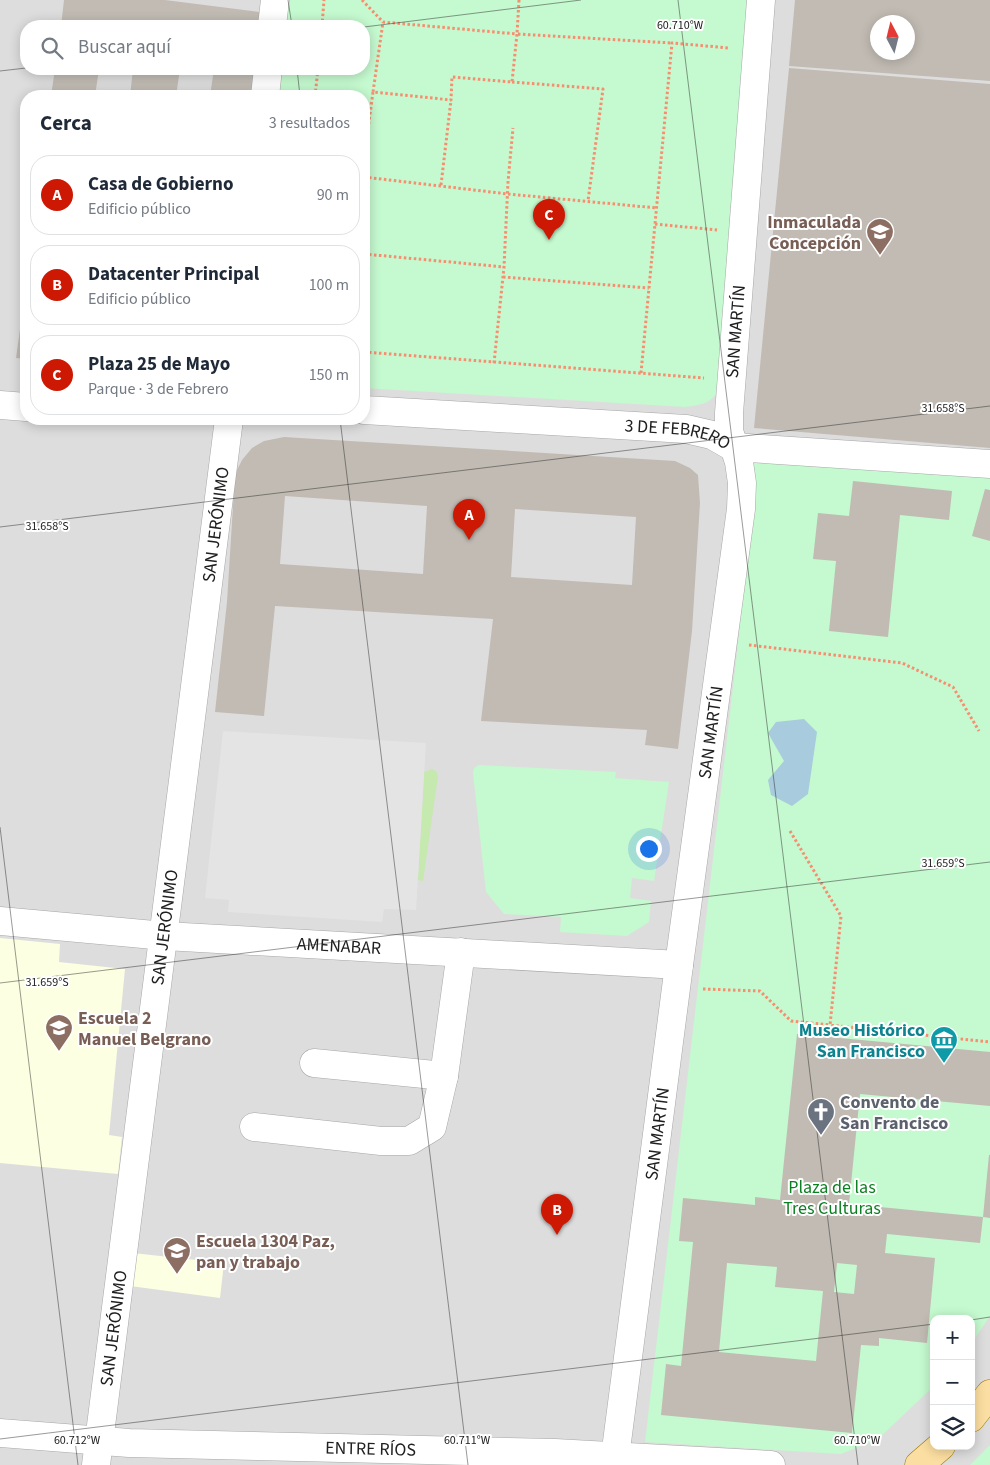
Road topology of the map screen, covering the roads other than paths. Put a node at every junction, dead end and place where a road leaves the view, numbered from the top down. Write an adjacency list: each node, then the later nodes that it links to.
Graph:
1 (275, 0): 3 (street)
2 (762, 0): 10 (street, SAN MARTÍN)
3 (273, 20)
4 (267, 75): 5 (street)
5 (266, 90)
6 (0, 406): 7 (street)
7 (20, 407)
8 (370, 410): 10 (street, 3 DE FEBRERO)
9 (228, 425): 13 (street, SAN JERÓNIMO)
10 (733, 447): 11 (street, 3 DE FEBRERO); 15 (street, SAN MARTÍN)
11 (990, 464)
12 (0, 921): 13 (street, AMENABAR)
13 (165, 936): 14 (street, AMENABAR); 23 (street, SAN JERÓNIMO)
14 (461, 952): 15 (street, AMENABAR); 17 (street)
15 (679, 965): 24 (street, SAN MARTÍN)
16 (314, 1063): 17 (street)
17 (444, 1076): 18 (street)
18 (254, 1127)
19 (990, 1394): 20 (main road)
20 (975, 1413)
21 (0, 1433): 23 (street, ENTRE RÍOS)
22 (937, 1450): 26 (main road)
23 (98, 1453): 24 (street, ENTRE RÍOS)
24 (614, 1460): 25 (street, ENTRE RÍOS)
25 (772, 1465)
26 (920, 1465)

